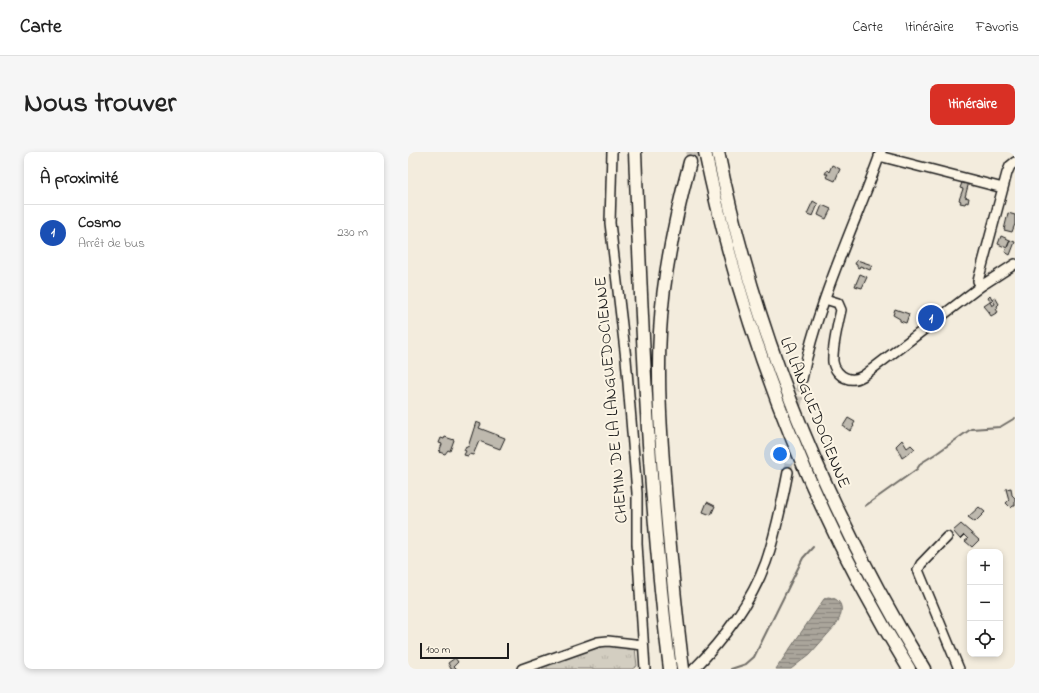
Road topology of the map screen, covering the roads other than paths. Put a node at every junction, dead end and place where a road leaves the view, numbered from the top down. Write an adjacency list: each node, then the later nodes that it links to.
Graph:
1 (612, 152): 15 (street, CHEMIN DE LA LANGUEDOCIENNE)
2 (635, 152): 18 (highway)
3 (704, 152): 21 (highway, LA LANGUEDOCIENNE)
4 (718, 152): 22 (highway, LA LANGUEDOCIENNE)
5 (880, 153): 8 (street); 11 (street)
6 (690, 162): 16 (highway)
7 (1015, 162): 8 (street)
8 (1003, 188): 10 (street)
9 (1015, 264): 10 (street)
10 (981, 286): 11 (street)
11 (825, 299): 12 (street)
12 (802, 378)
13 (788, 472): 17 (street)
14 (947, 537): 23 (street)
15 (643, 645): 19 (street); 20 (street, CHEMIN DE LA LANGUEDOCIENNE)
16 (682, 663)
17 (700, 667)
18 (670, 668)
19 (522, 669)
20 (645, 669)
21 (909, 669)
22 (924, 669)
23 (959, 669)

